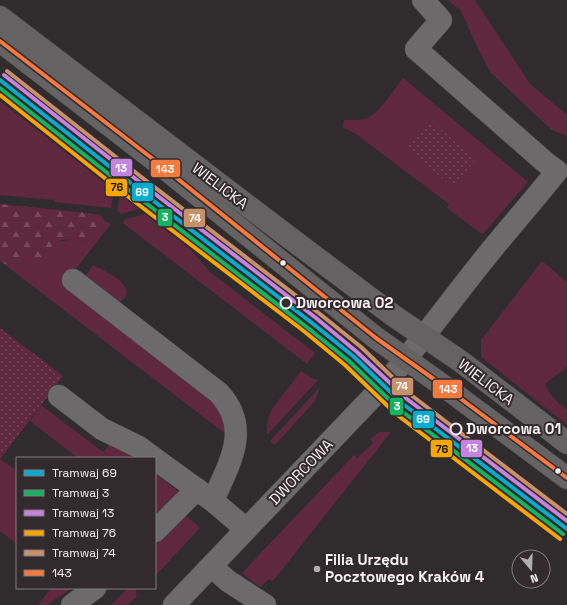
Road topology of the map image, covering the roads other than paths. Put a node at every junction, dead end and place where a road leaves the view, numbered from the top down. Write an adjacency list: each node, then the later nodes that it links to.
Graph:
1 (423, 0): 5 (street)
2 (0, 17): 5 (main road, WIELICKA)
3 (0, 41): 6 (main road, WIELICKA)
4 (73, 280): 12 (street)
5 (424, 336): 6 (street, DWORCOWA); 8 (main road, WIELICKA)
6 (406, 360): 11 (main road, WIELICKA); 13 (street, DWORCOWA)
7 (59, 396): 9 (street)
8 (567, 443)
9 (154, 457)
10 (156, 459): 12 (street)
11 (567, 478)
12 (205, 495): 13 (street); 14 (street)
13 (246, 529): 15 (street, DWORCOWA)
14 (156, 531)
15 (211, 566): 18 (street, DWORCOWA); 19 (street)
16 (94, 589): 17 (street)
17 (72, 605)
18 (174, 605)
19 (265, 605)

